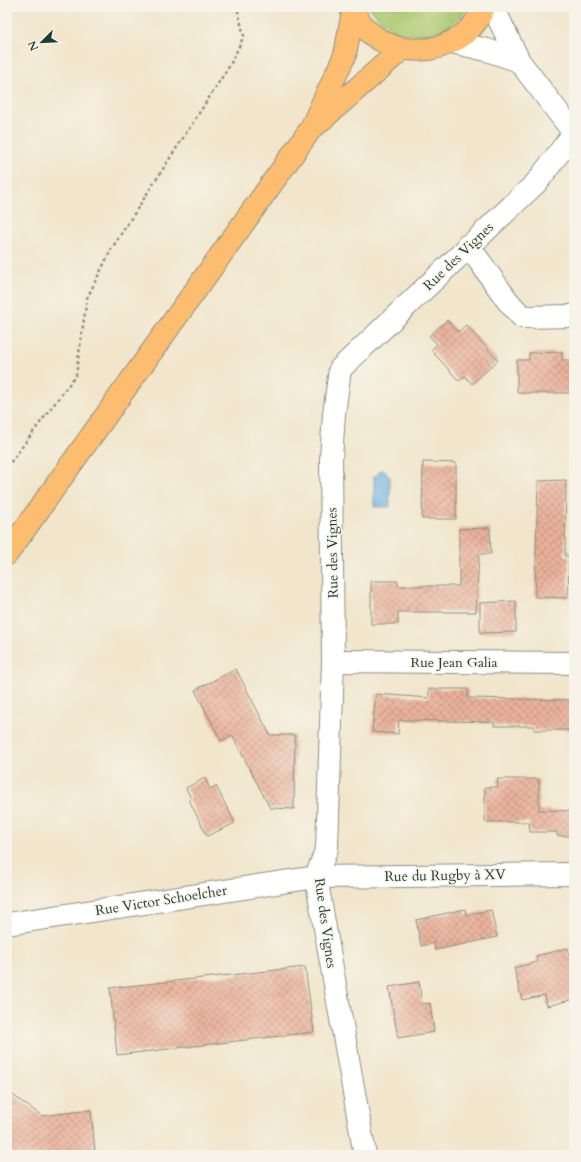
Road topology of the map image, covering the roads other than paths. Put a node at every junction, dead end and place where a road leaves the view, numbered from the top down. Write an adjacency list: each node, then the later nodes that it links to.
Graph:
1 (484, 7): 4 (main road)
2 (493, 7): 6 (street, Rue des Vignes)
3 (353, 9): 5 (main road); 7 (main road)
4 (452, 42): 5 (main road); 6 (street)
5 (402, 49): 7 (main road)
6 (519, 61): 8 (street, Rue des Vignes)
7 (310, 130): 11 (main road)
8 (574, 133): 9 (street, Rue des Vignes)
9 (468, 245): 10 (street); 12 (street, Rue des Vignes)
10 (574, 316)
11 (7, 554)
12 (333, 662): 13 (street, Rue Jean Galia); 15 (street, Rue des Vignes)
13 (574, 663)
14 (574, 874): 15 (street, Rue du Rugby à XV)
15 (316, 876): 16 (street, Rue Victor Schoelcher); 17 (street, Rue des Vignes)
16 (7, 924)
17 (365, 1155)

